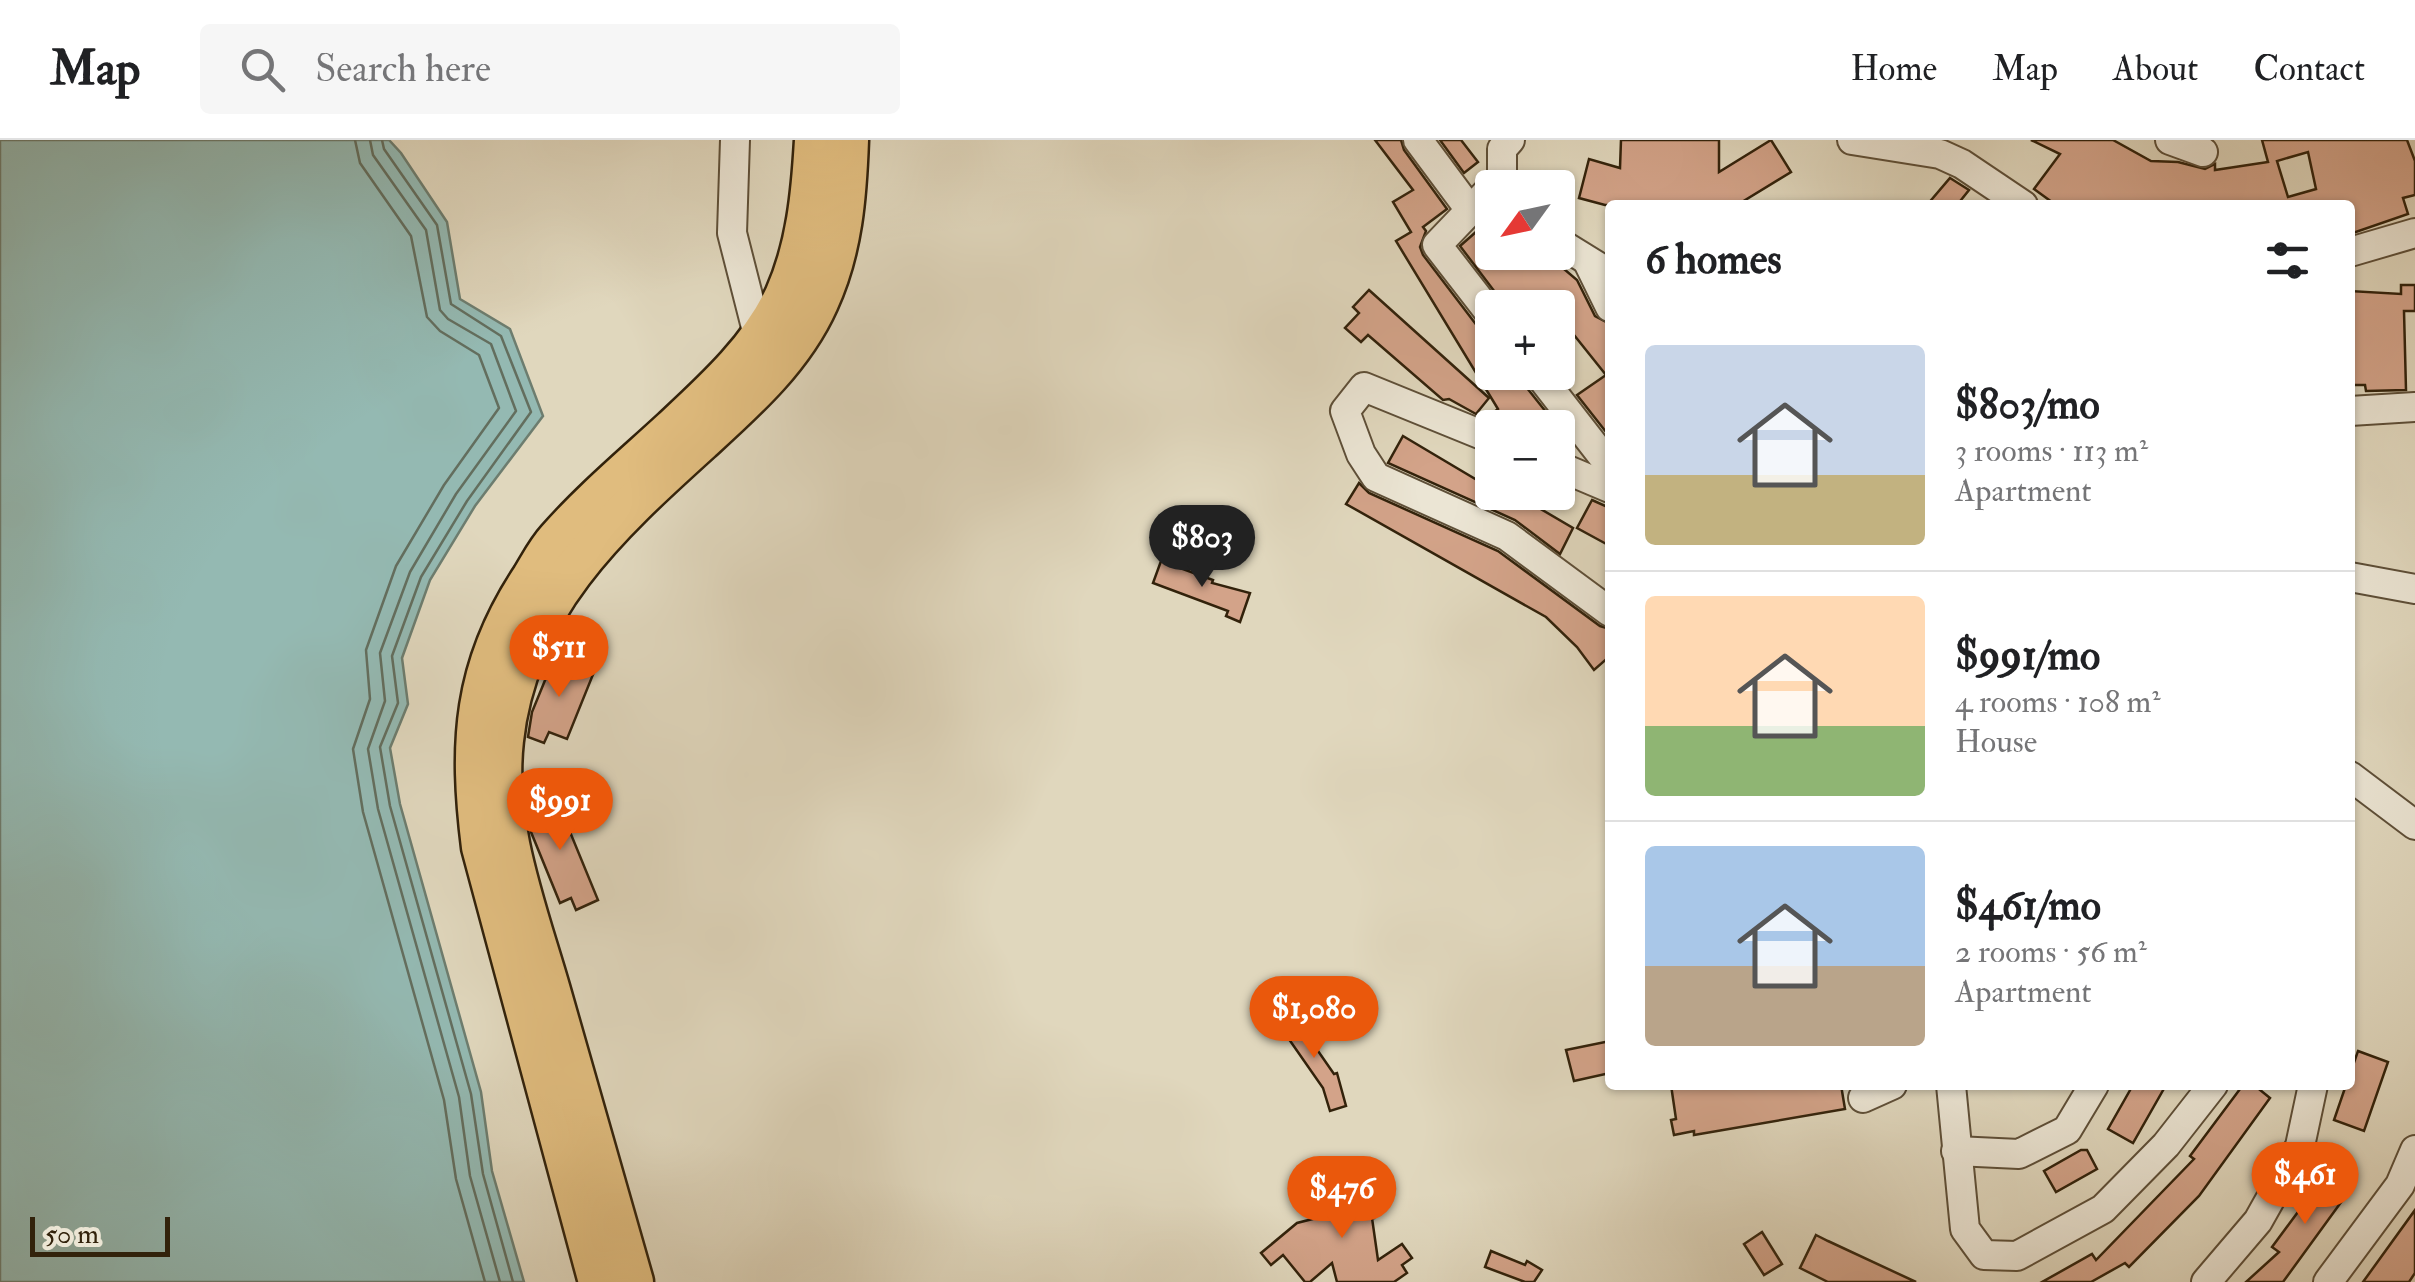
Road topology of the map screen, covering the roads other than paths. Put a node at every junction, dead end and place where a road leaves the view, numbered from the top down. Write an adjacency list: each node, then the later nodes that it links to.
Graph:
1 (735, 140): 18 (street)
2 (815, 140): 18 (highway)
3 (848, 140): 38 (highway)
4 (1418, 140): 12 (street)
5 (1510, 140): 9 (street)
6 (1852, 140): 10 (street)
7 (2170, 140): 8 (street)
8 (2203, 152)
9 (1504, 170)
10 (2016, 200)
11 (1475, 206): 12 (street)
12 (1470, 210): 17 (street)
13 (2415, 233): 14 (street)
14 (2355, 251)
15 (1575, 253): 16 (street)
16 (1598, 267)
17 (1475, 294)
18 (759, 340): 37 (highway)
19 (1551, 390): 23 (street)
20 (2415, 407): 21 (street)
21 (2355, 411)
22 (1475, 432): 28 (street)
23 (1605, 460)
24 (1575, 473): 25 (street)
25 (1605, 486)
26 (2355, 578): 27 (street)
27 (2415, 590)
28 (1605, 608)
29 (2355, 780): 30 (street)
30 (2415, 825)
31 (1951, 1090): 36 (street)
32 (2091, 1090): 36 (street)
33 (2209, 1090): 36 (street)
34 (2312, 1090): 39 (street)
35 (2415, 1150): 40 (street)
36 (1956, 1151)
37 (599, 1282)
38 (632, 1282)
39 (2206, 1282)
40 (2328, 1282)

